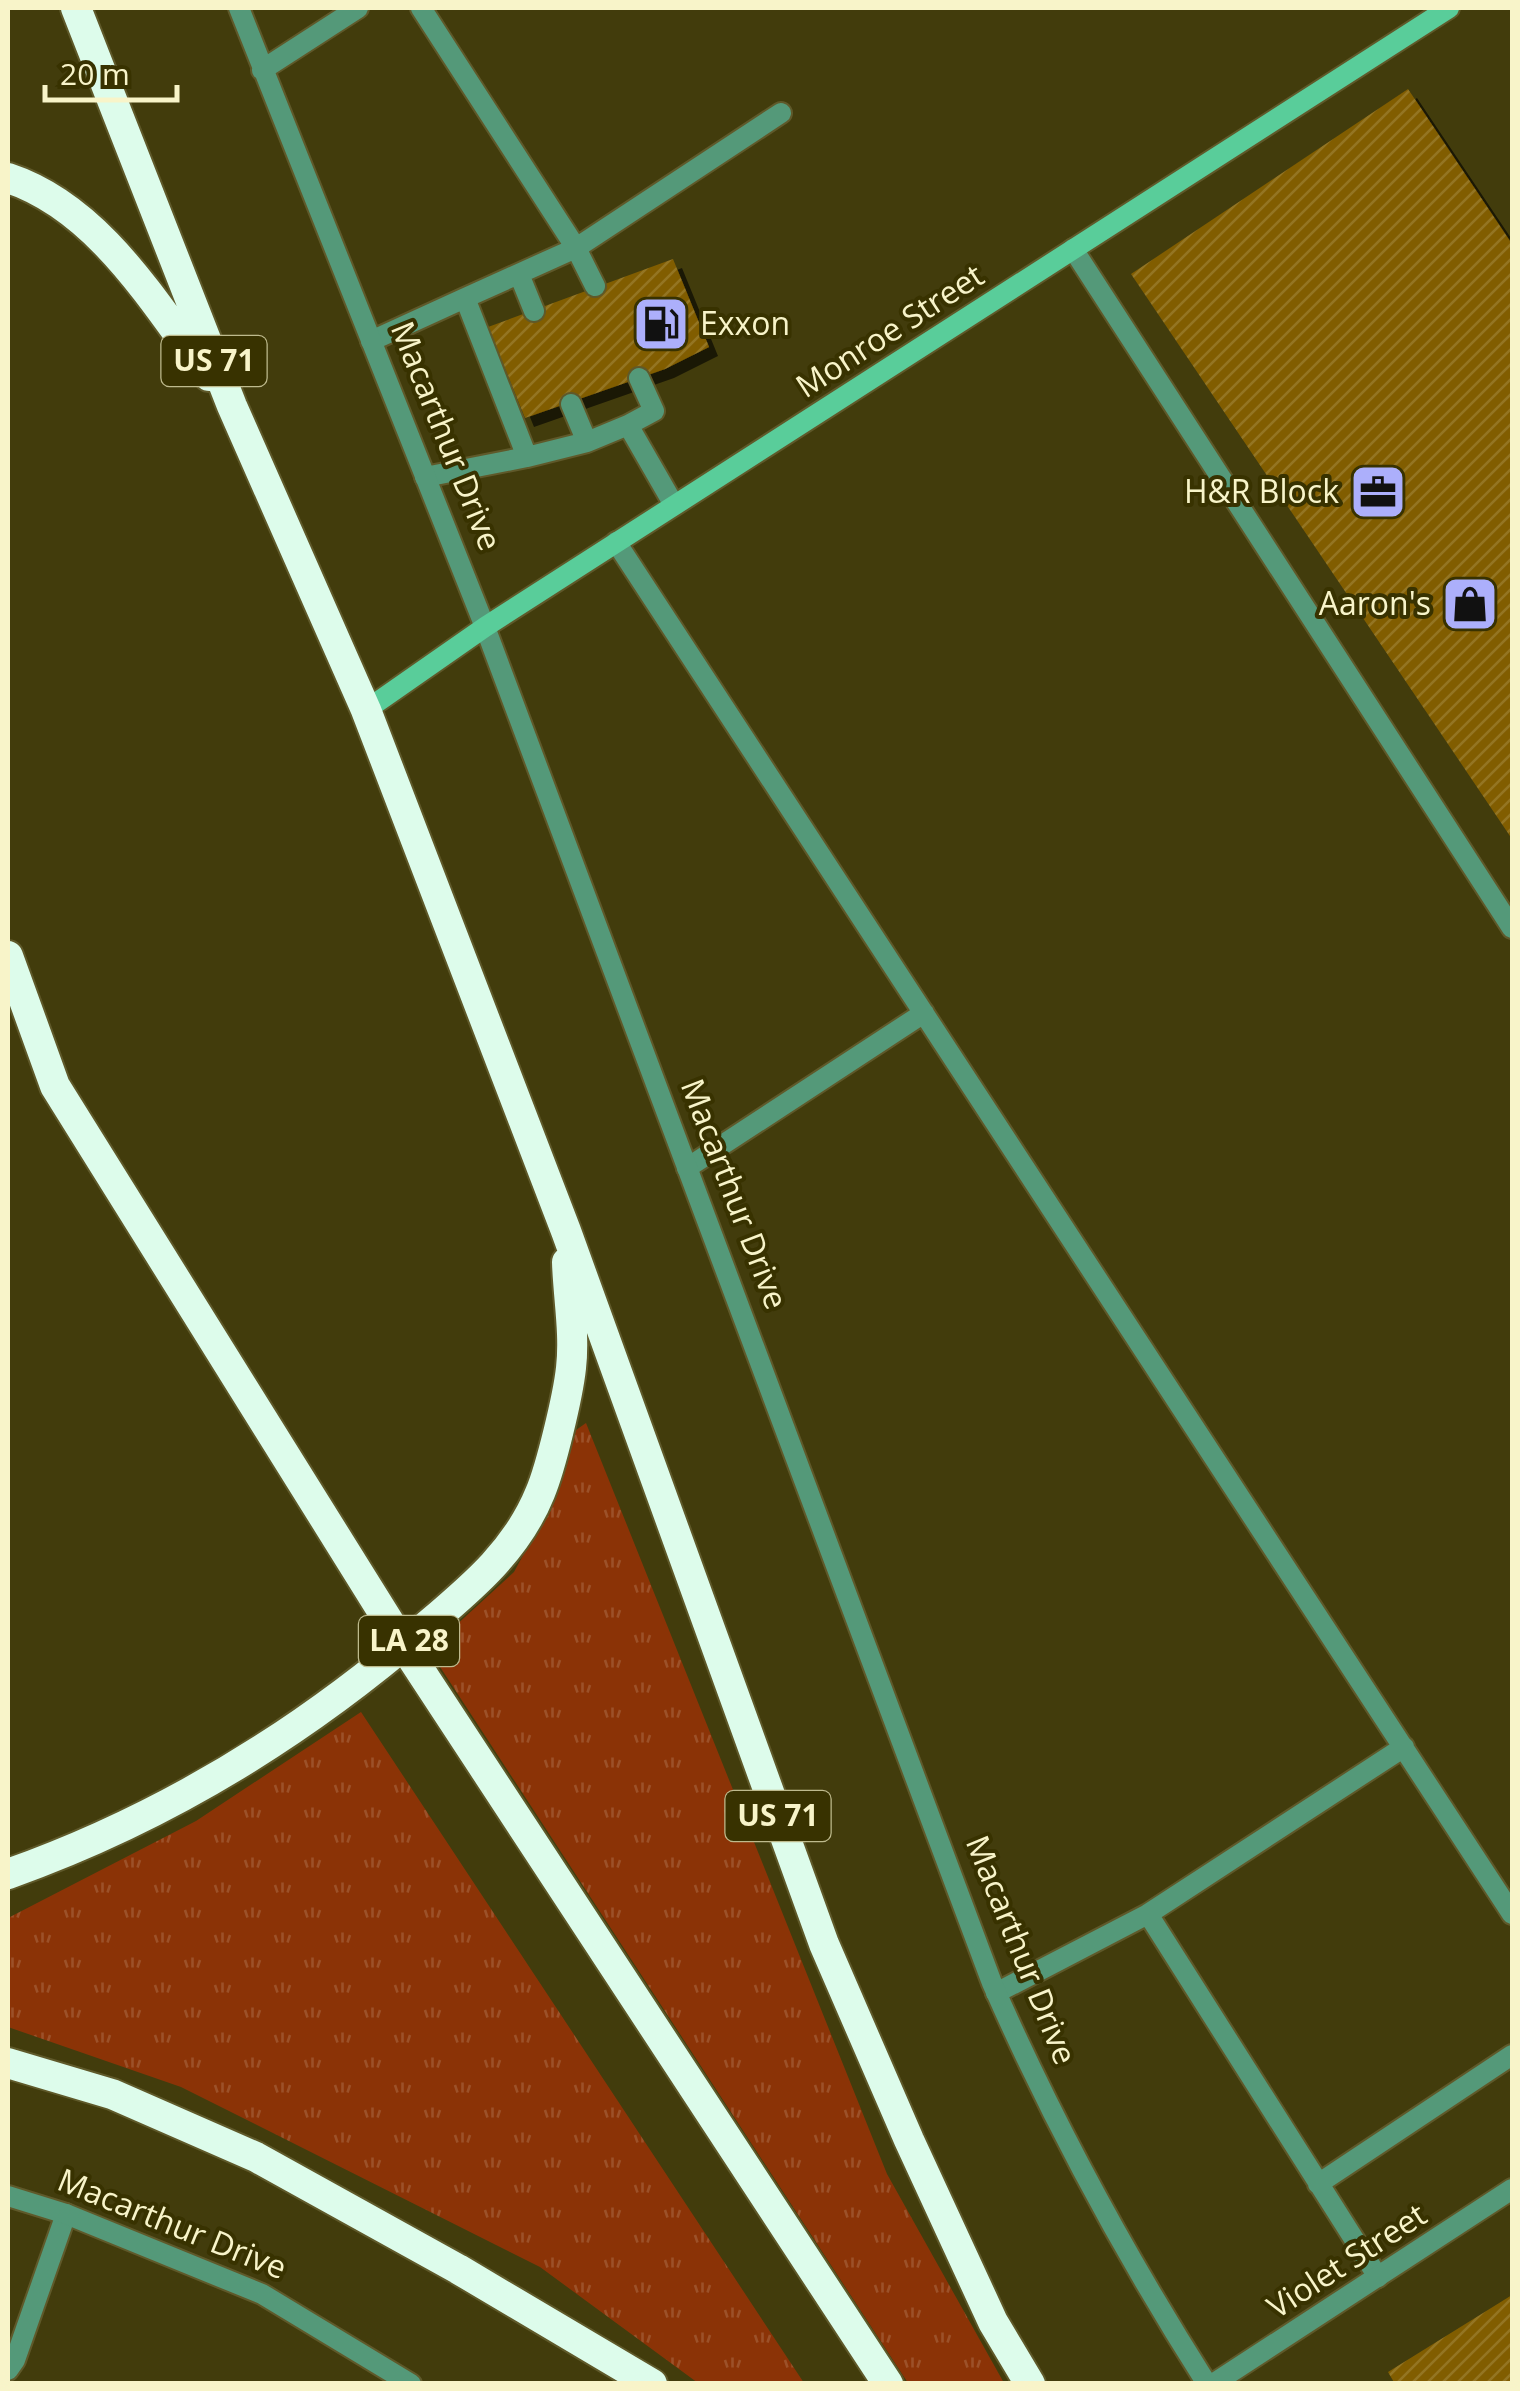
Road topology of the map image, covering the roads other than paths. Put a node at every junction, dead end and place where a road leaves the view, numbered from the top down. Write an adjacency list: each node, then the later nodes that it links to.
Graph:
1 (76, 8): 18 (highway, US 71)
2 (239, 8): 6 (street, Macarthur Drive)
3 (358, 8): 6 (street)
4 (421, 8): 9 (street)
5 (1449, 8): 10 (main road, Monroe Street)
6 (262, 70): 15 (street, Macarthur Drive)
7 (781, 113): 9 (street)
8 (8, 178): 18 (highway)
9 (576, 248): 11 (street); 12 (street)
10 (1072, 249): 23 (main road, Monroe Street); 27 (street)
11 (519, 274): 13 (street); 14 (street)
12 (595, 286)
13 (465, 298): 15 (street); 21 (street)
14 (534, 310)
15 (371, 342): 22 (street, Macarthur Drive)
16 (639, 378): 19 (street)
17 (571, 404): 20 (street)
18 (232, 406): 26 (highway, US 71)
19 (628, 424): 20 (street); 23 (street)
20 (587, 442): 21 (street)
21 (527, 457): 22 (street)
22 (425, 477): 25 (street, Macarthur Drive)
23 (674, 506): 24 (main road, Monroe Street)
24 (616, 542): 25 (main road, Monroe Street); 29 (street)
25 (485, 627): 26 (main road, Monroe Street); 30 (street, Macarthur Drive)
26 (366, 710): 31 (highway, US 71)
27 (1512, 928)
28 (8, 956): 32 (highway)
29 (924, 1013): 30 (street); 33 (street)
30 (687, 1168): 37 (street, Macarthur Drive)
31 (566, 1230): 32 (highway, LA 28); 49 (highway, US 71)
32 (404, 1646): 34 (highway, LA 28); 48 (highway)
33 (1404, 1748): 35 (street); 36 (street)
34 (8, 1874)
35 (1148, 1914): 37 (street); 40 (street)
36 (1512, 1914)
37 (996, 1993): 50 (street, Macarthur Drive)
38 (1512, 2055): 40 (street)
39 (8, 2064): 47 (highway)
40 (1318, 2184): 44 (street)
41 (1512, 2188): 44 (street, Violet Street)
42 (8, 2196): 43 (street, Macarthur Drive)
43 (66, 2214): 45 (street); 46 (street, Macarthur Drive)
44 (1378, 2276): 50 (street, Violet Street)
45 (10, 2363)
46 (411, 2384)
47 (652, 2384)
48 (888, 2384)
49 (1030, 2384)
50 (1210, 2384)

